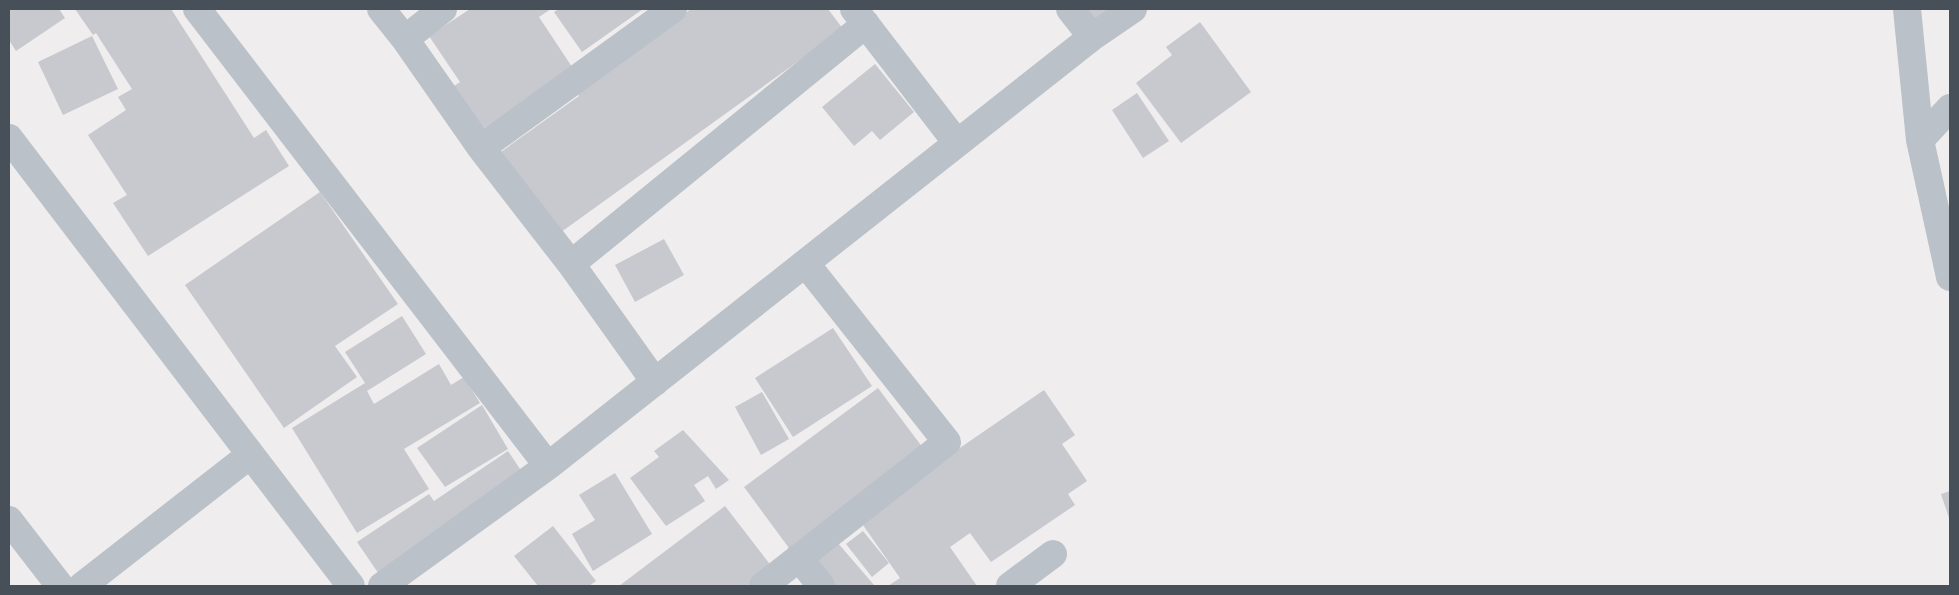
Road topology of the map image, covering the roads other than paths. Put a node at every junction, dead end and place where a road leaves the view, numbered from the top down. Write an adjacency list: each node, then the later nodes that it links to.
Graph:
1 (381, 9): 10 (street)
2 (443, 9): 10 (street)
3 (673, 9): 15 (street)
4 (1070, 9): 9 (street)
5 (1133, 9): 9 (street)
6 (1907, 9): 13 (street)
7 (201, 10): 21 (street)
8 (860, 16): 14 (street); 16 (street)
9 (1092, 37): 14 (street)
10 (405, 39): 15 (street)
11 (1950, 108): 13 (street)
12 (9, 138): 20 (street)
13 (1920, 140): 18 (street)
14 (957, 143): 17 (street)
15 (481, 148): 16 (street)
16 (571, 264): 19 (street)
17 (806, 264): 19 (street); 24 (street)
18 (1950, 277)
19 (655, 382): 21 (street)
20 (250, 455): 26 (street); 27 (street)
21 (548, 466): 28 (street)
22 (9, 520): 25 (street)
23 (1054, 554): 31 (street)
24 (799, 557): 29 (street); 30 (street)
25 (60, 586)
26 (82, 586)
27 (350, 586)
28 (382, 586)
29 (763, 586)
30 (821, 586)
31 (1010, 586)

